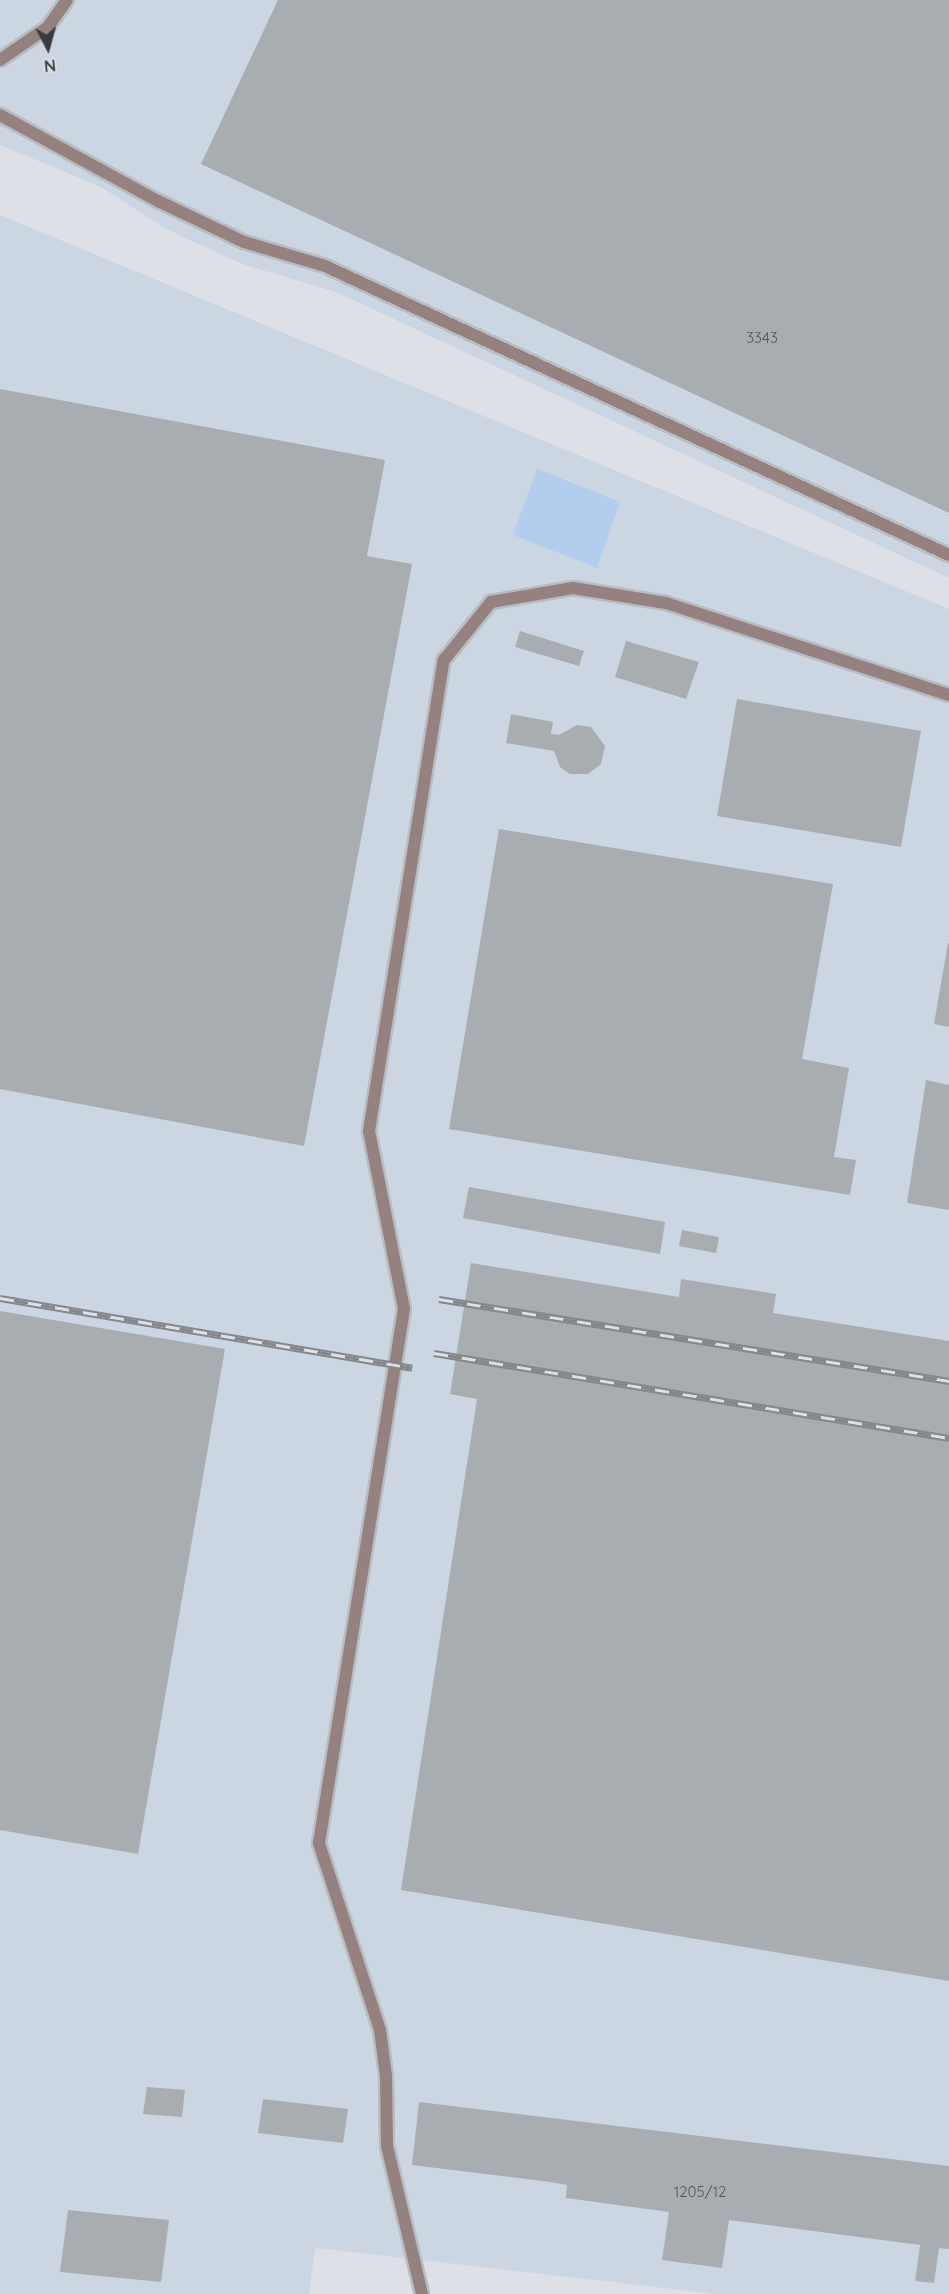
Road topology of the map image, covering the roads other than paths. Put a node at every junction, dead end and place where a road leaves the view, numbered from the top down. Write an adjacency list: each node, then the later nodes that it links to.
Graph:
1 (68, 0): 2 (street)
2 (0, 60)
3 (0, 115): 4 (street)
4 (949, 555)
5 (949, 695): 6 (street)
6 (422, 2294)

